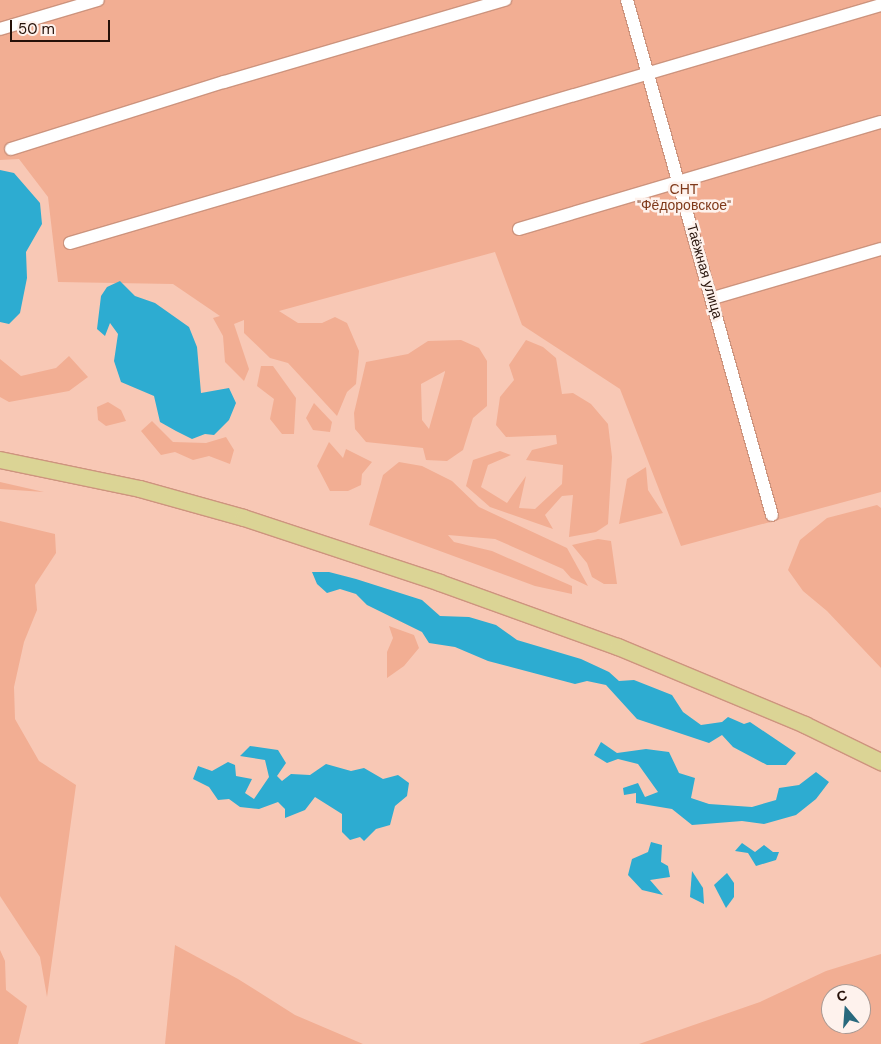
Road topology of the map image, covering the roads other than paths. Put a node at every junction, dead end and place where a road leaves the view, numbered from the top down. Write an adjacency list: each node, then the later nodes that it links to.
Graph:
1 (98, 0): 5 (street)
2 (505, 0): 8 (street)
3 (627, 0): 6 (street, Таёжная улица)
4 (881, 4): 6 (street)
5 (0, 29)
6 (648, 72): 9 (street, Таёжная улица); 11 (street)
7 (881, 122): 9 (street)
8 (11, 149)
9 (678, 182): 10 (street); 13 (street, Таёжная улица)
10 (519, 229)
11 (70, 243)
12 (881, 249): 13 (street)
13 (713, 298): 15 (street, Таёжная улица)
14 (0, 460): 16 (main road)
15 (772, 515)
16 (881, 762)

